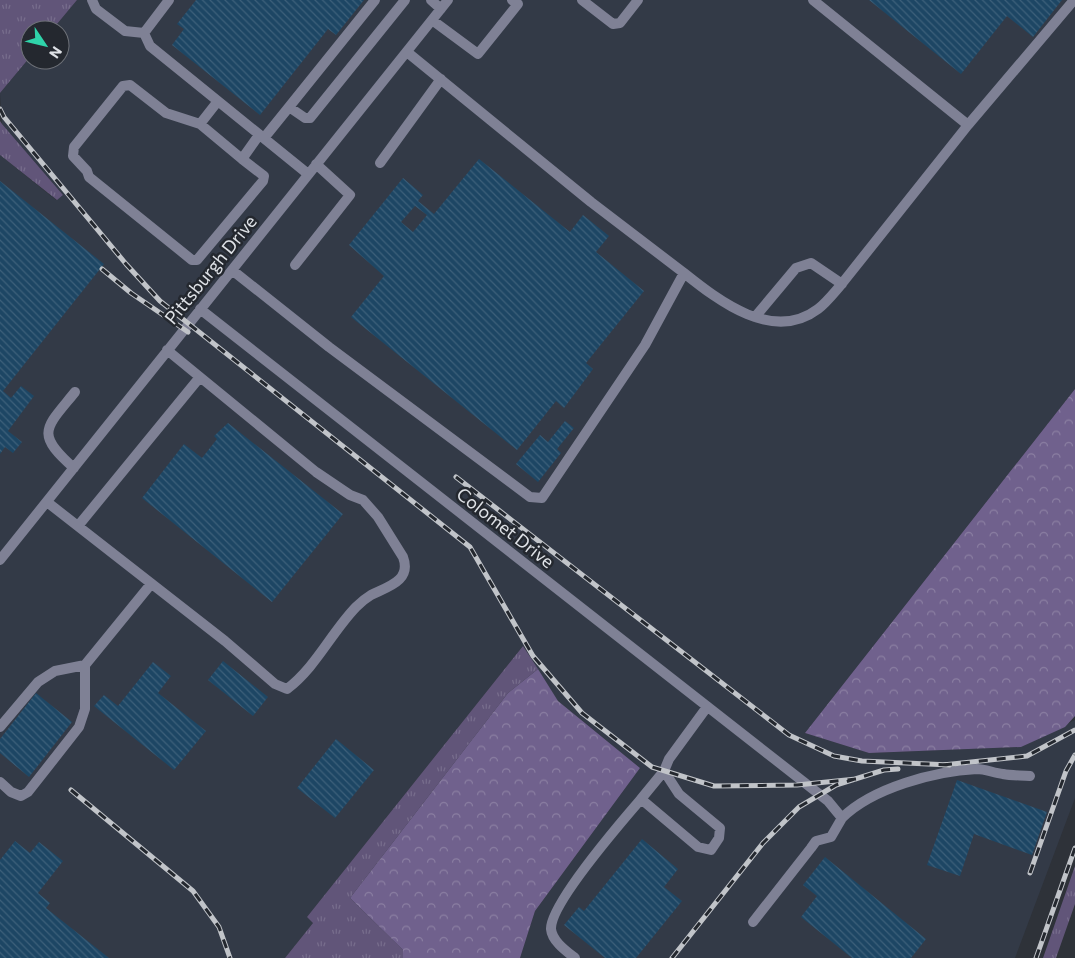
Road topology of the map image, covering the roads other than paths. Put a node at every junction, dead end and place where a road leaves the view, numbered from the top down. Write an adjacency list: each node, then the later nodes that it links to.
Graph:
1 (92, 0): 14 (street)
2 (168, 0): 14 (street)
3 (375, 0): 18 (street)
4 (405, 0): 18 (street)
5 (431, 0): 12 (street)
6 (448, 0): 12 (street, Pittsburgh Drive)
7 (512, 0): 13 (street)
8 (582, 0): 9 (street)
9 (638, 0)
10 (814, 0): 20 (street)
11 (1074, 0): 20 (street)
12 (441, 9): 13 (street, Pittsburgh Drive)
13 (432, 20): 15 (street, Pittsburgh Drive)
14 (144, 33): 17 (street)
15 (407, 52): 16 (street); 24 (street, Pittsburgh Drive)
16 (441, 79): 23 (street); 28 (street)
17 (218, 101): 19 (street); 21 (street)
18 (289, 106): 21 (street)
19 (200, 124): 22 (street); 22 (street)
20 (968, 125): 29 (street)
21 (262, 137): 22 (street); 25 (street)
22 (242, 159)
23 (380, 163)
24 (316, 164): 25 (street, Pittsburgh Drive); 26 (street)
25 (308, 174): 27 (street, Pittsburgh Drive)
26 (296, 265)
27 (232, 270): 28 (street); 30 (street, Pittsburgh Drive)
28 (684, 273): 31 (street)
29 (842, 284): 31 (street); 31 (street)
30 (200, 309): 32 (street, Pittsburgh Drive); 41 (street, Colomet Drive)
31 (755, 316)
32 (167, 350): 33 (street); 35 (street, Pittsburgh Drive)
33 (200, 377): 37 (street); 39 (street)
34 (75, 392): 35 (street)
35 (74, 468): 36 (street, Pittsburgh Drive)
36 (47, 502): 37 (street); 38 (street, Pittsburgh Drive)
37 (78, 526): 39 (street)
38 (0, 560)
39 (151, 584): 40 (street)
40 (85, 665): 42 (street); 45 (street)
41 (707, 707): 43 (street); 47 (street, Colomet Drive)
42 (0, 727)
43 (664, 771): 46 (street); 46 (street)
44 (1030, 776): 47 (street)
45 (0, 782)
46 (641, 800): 49 (street)
47 (842, 818): 48 (street)
48 (753, 922)
49 (575, 958)

